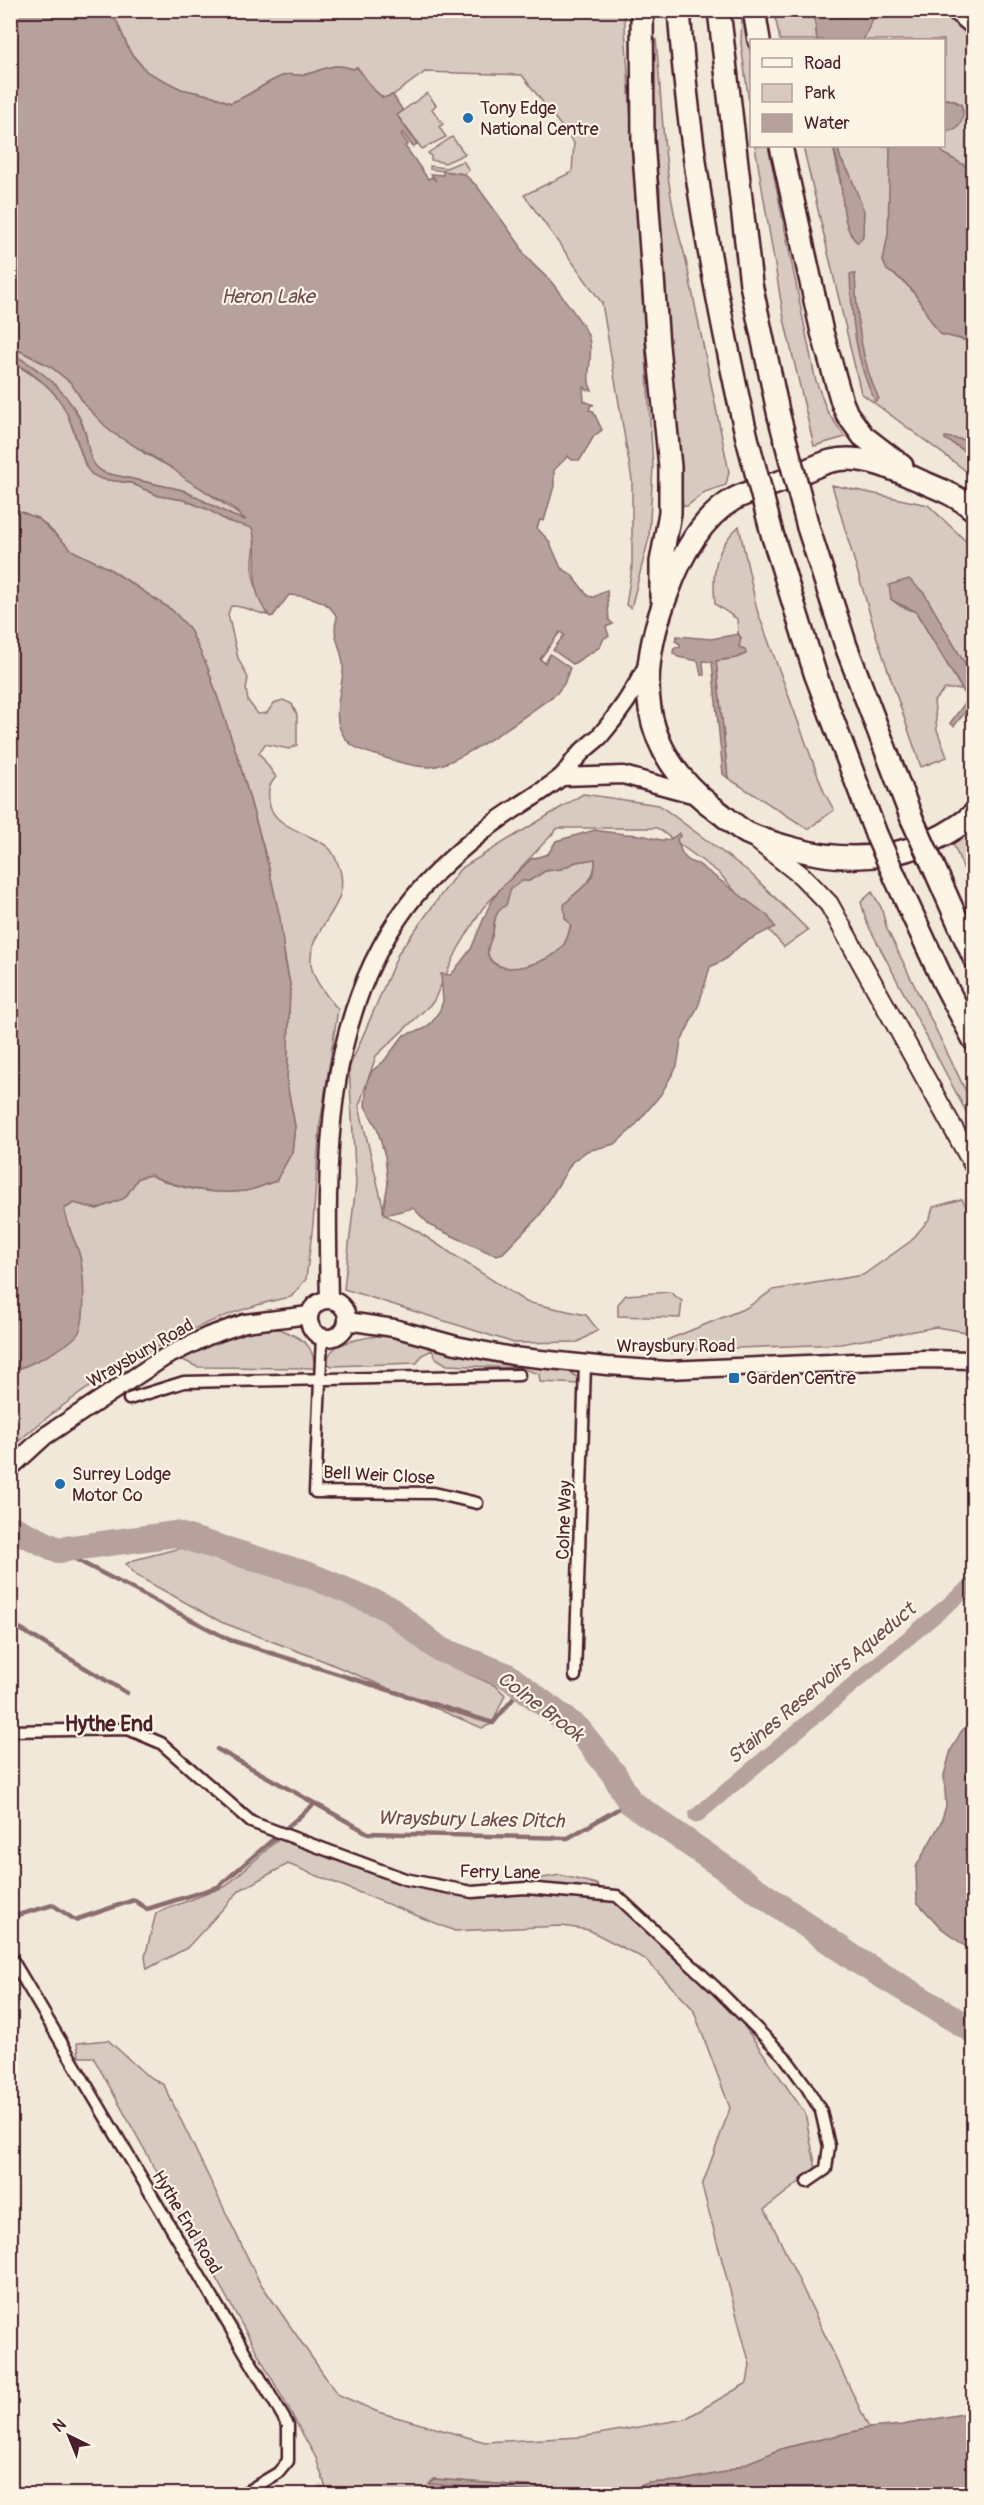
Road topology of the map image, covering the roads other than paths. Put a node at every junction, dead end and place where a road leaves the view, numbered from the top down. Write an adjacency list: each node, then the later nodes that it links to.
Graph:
1 (642, 10): 11 (highway)
2 (679, 10): 18 (highway, bridge)
3 (719, 10): 17 (highway, bridge)
4 (754, 10): 7 (highway)
5 (949, 10): 6 (street)
6 (974, 31)
7 (759, 39)
8 (781, 147): 9 (highway)
9 (924, 482): 10 (highway); 11 (highway)
10 (969, 504)
11 (660, 611): 12 (highway)
12 (648, 664): 13 (main road); 14 (highway)
13 (562, 777): 14 (main road); 20 (main road)
14 (696, 795): 16 (highway)
15 (974, 814): 16 (highway)
16 (746, 832): 19 (main road)
17 (974, 958)
18 (974, 1040)
19 (974, 1166)
20 (329, 1299): 21 (main road); 22 (main road)
21 (309, 1315): 23 (main road); 29 (main road, Wraysbury Road)
22 (347, 1321): 23 (main road); 25 (main road, Wraysbury Road)
23 (322, 1337): 27 (street)
24 (974, 1360): 25 (main road, Wraysbury Road)
25 (585, 1365): 31 (street, Colne Way)
26 (519, 1375): 27 (street, Wraysbury Road)
27 (318, 1379): 28 (street, Wraysbury Road); 30 (street, Bell Weir Close)
28 (129, 1399)
29 (10, 1468)
30 (477, 1503)
31 (575, 1676)
32 (10, 1731): 34 (street, Ferry Lane)
33 (10, 1956): 35 (street, Hythe End Road)
34 (807, 2182)
35 (243, 2494)

